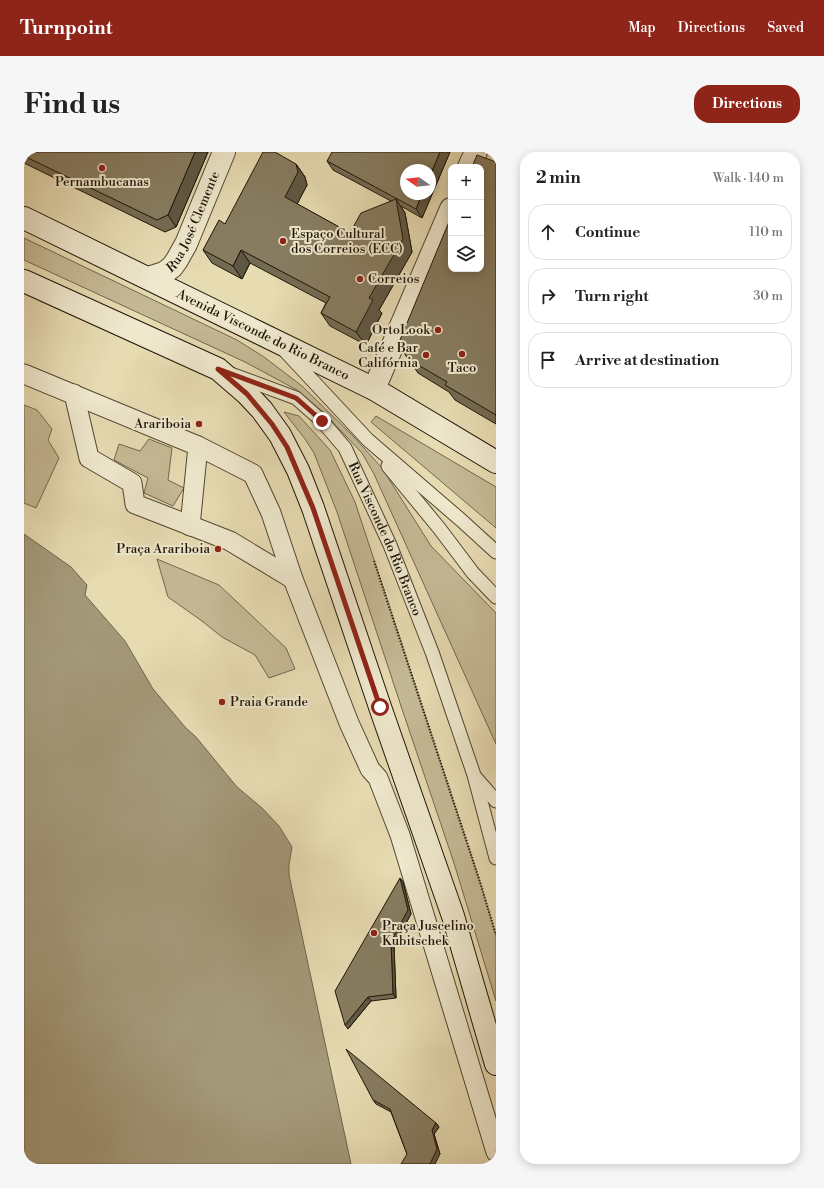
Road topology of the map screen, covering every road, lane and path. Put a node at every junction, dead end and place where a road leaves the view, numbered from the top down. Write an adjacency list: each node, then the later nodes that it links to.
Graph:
1 (224, 152): 6 (main road, Rua José Clemente)
2 (476, 152): 3 (main road)
3 (470, 164)
4 (448, 216): 11 (main road)
5 (24, 218): 6 (main road, Avenida Visconde do Rio Branco)
6 (148, 278): 8 (main road, Avenida Visconde do Rio Branco)
7 (24, 280): 9 (main road)
8 (275, 341): 11 (main road, Avenida Visconde do Rio Branco); 13 (lane)
9 (218, 369): 21 (lane, Rua Visconde do Rio Branco); 25 (main road)
10 (24, 374): 12 (street)
11 (374, 389): 15 (main road, Avenida Visconde do Rio Branco)
12 (74, 394): 14 (street); 16 (street)
13 (368, 440): 17 (lane); 20 (lane)
14 (198, 446): 16 (street); 19 (street)
15 (496, 462)
16 (190, 526): 19 (street)
17 (496, 552)
18 (373, 559): 24 (path)
19 (293, 579): 26 (street)
20 (496, 597)
21 (474, 775): 22 (lane); 23 (lane, Rua Visconde do Rio Branco)
22 (496, 801)
23 (496, 858)
24 (496, 935)
25 (496, 1064)
26 (496, 1152)

